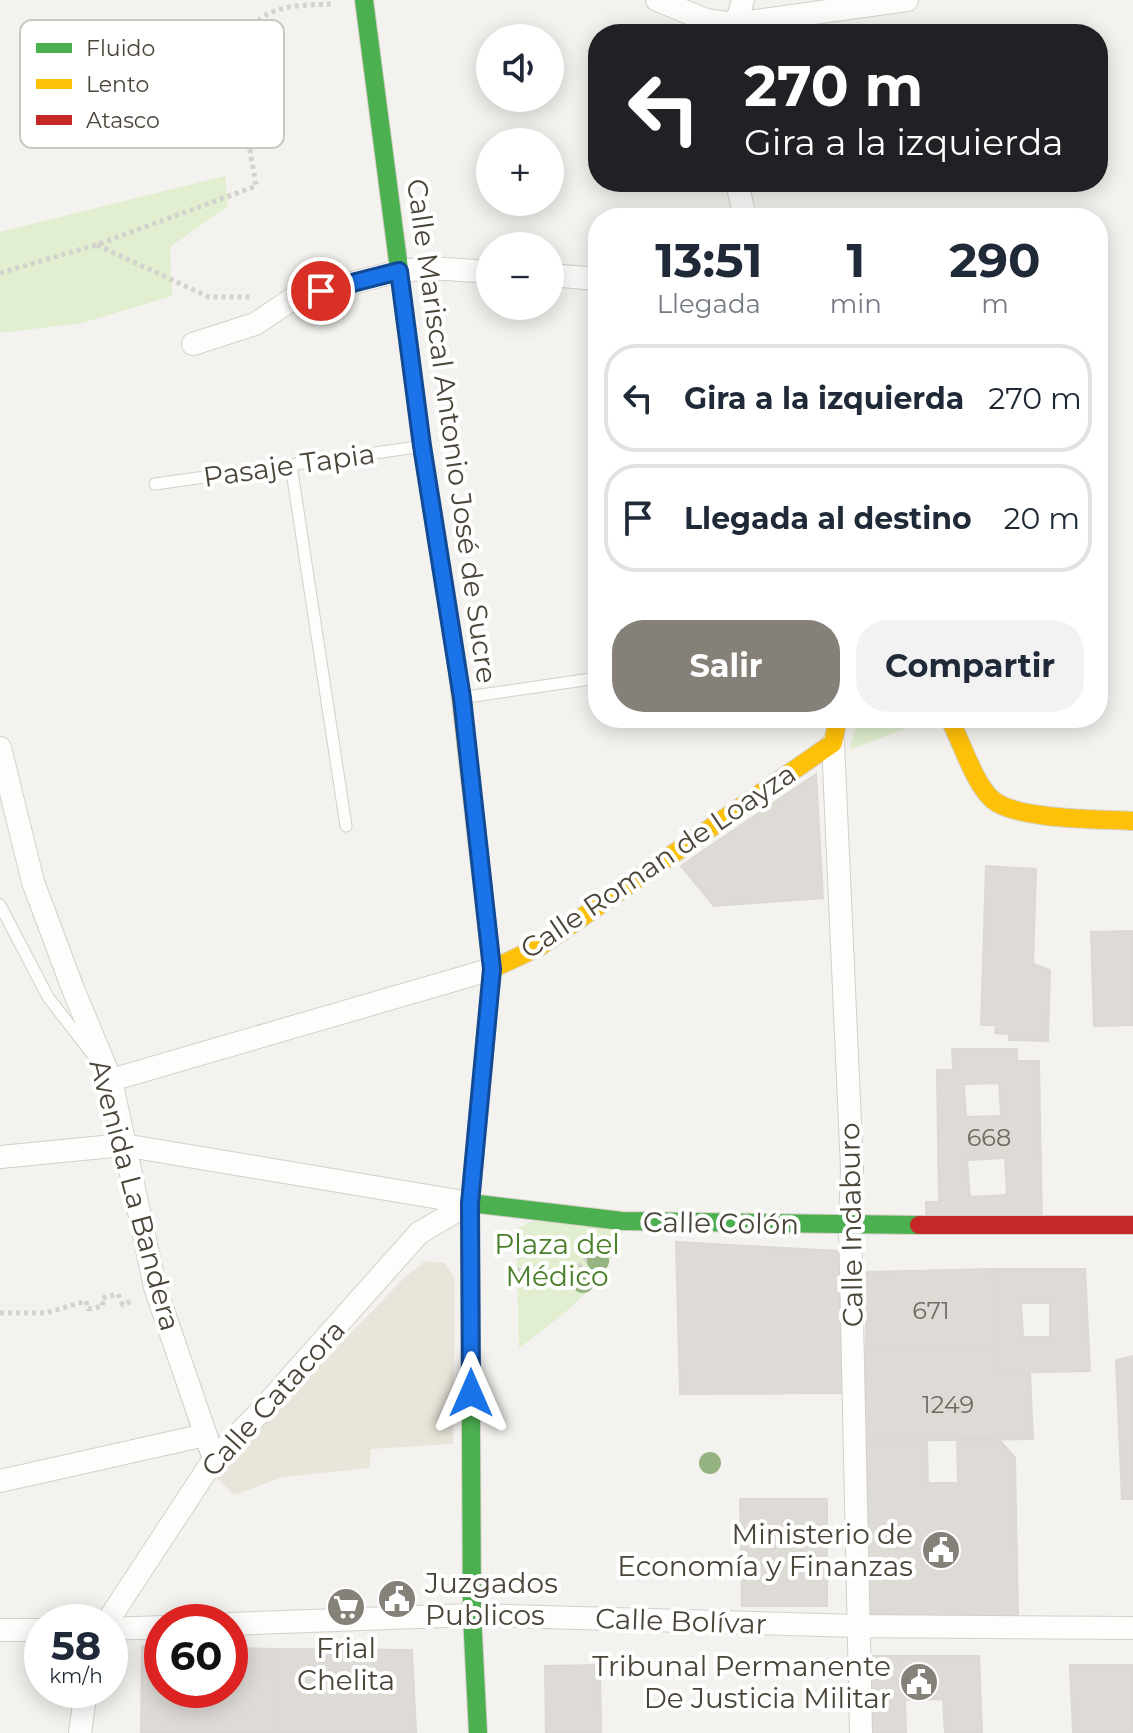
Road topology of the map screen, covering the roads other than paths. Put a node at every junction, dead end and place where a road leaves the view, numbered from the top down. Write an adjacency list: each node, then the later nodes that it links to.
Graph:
1 (364, 0): 8 (main road, Calle Mariscal Antonio José de Sucre)
2 (657, 0): 5 (street)
3 (743, 0): 6 (street)
4 (907, 0): 7 (street)
5 (718, 24)
6 (735, 24)
7 (763, 24)
8 (399, 271): 9 (street); 12 (street); 13 (main road, Calle Mariscal Antonio José de Sucre)
9 (476, 271)
10 (564, 276): 11 (street)
11 (588, 278)
12 (193, 344)
13 (422, 446): 14 (lane, Pasaje Tapia); 17 (main road, Calle Mariscal Antonio José de Sucre)
14 (291, 465): 15 (lane, Pasaje Tapia); 23 (lane)
15 (155, 484)
16 (588, 679): 17 (lane)
17 (462, 698): 25 (main road, Calle Mariscal Antonio José de Sucre)
18 (836, 728): 20 (main road, Calle Indaburo)
19 (954, 728): 22 (main road)
20 (833, 743): 25 (main road, Calle Roman de Loayza); 30 (street, Calle Indaburo)
21 (0, 748): 26 (street, Avenida La Bandera)
22 (1133, 821)
23 (346, 826)
24 (0, 905): 26 (lane)
25 (492, 969): 26 (street, Calle Roman de Loayza); 29 (main road, Calle Mariscal Antonio José de Sucre)
26 (111, 1080): 27 (street, Avenida La Bandera)
27 (123, 1145): 28 (street, Calle Colón); 29 (street, Calle Colón); 32 (street, Avenida La Bandera)
28 (0, 1157)
29 (470, 1203): 30 (main road, Calle Colón); 33 (street, Calle Catacora); 36 (main road, Calle Mariscal Antonio José de Sucre)
30 (850, 1225): 31 (main road, Calle Colón); 38 (street, Calle Indaburo)
31 (1133, 1225)
32 (205, 1435): 33 (street, Avenida La Bandera); 34 (street)
33 (214, 1459): 35 (street, Calle Catacora)
34 (0, 1481)
35 (119, 1604)
36 (472, 1615): 37 (street, Calle Bolívar); 38 (street, Calle Bolívar); 44 (main road, Calle Mariscal Antonio José de Sucre)
37 (248, 1623)
38 (857, 1626): 39 (street, Calle Bolívar); 45 (street, Calle Indaburo)
39 (1133, 1628)
40 (0, 1630): 41 (street)
41 (24, 1630)
42 (83, 1708): 43 (street)
43 (80, 1733)
44 (478, 1733)
45 (861, 1733)

